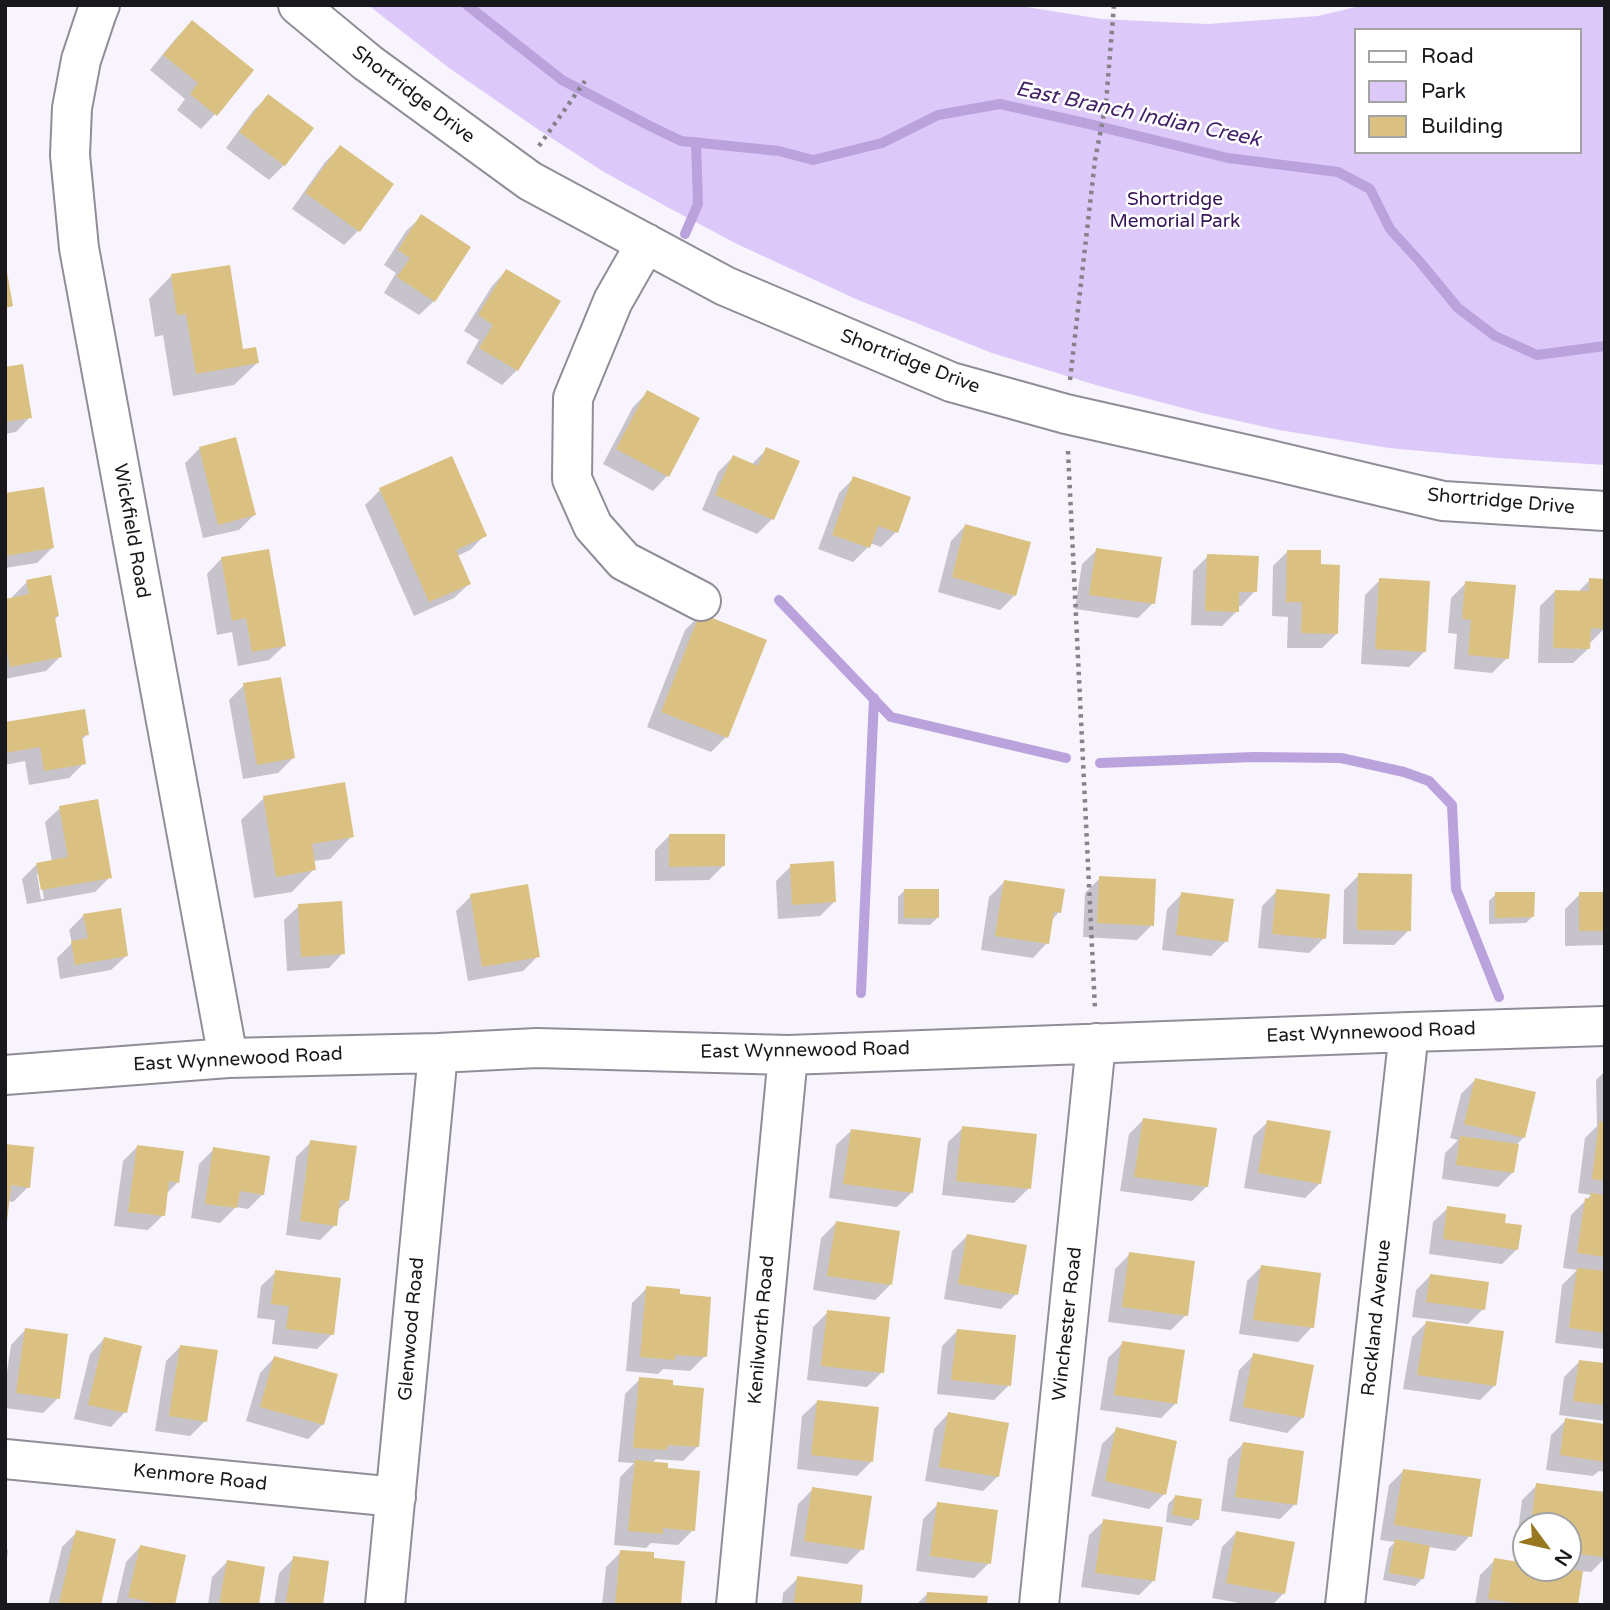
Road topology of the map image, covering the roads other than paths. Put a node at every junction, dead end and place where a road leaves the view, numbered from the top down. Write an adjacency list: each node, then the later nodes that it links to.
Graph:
1 (100, 5): 11 (street, Wickfield Road)
2 (298, 5): 3 (street, Shortridge Drive)
3 (646, 243): 4 (street, Shortridge Drive); 5 (street)
4 (1605, 511)
5 (701, 601)
6 (1605, 1026): 7 (street, East Wynnewood Road)
7 (1409, 1032): 8 (street, East Wynnewood Road); 18 (street, Rockland Avenue)
8 (1096, 1043): 10 (street, East Wynnewood Road); 17 (street, Winchester Road)
9 (438, 1053): 10 (street, East Wynnewood Road); 11 (street, East Wynnewood Road); 14 (street, Glenwood Road)
10 (788, 1055): 16 (street, Kenilworth Road)
11 (228, 1058): 12 (street, East Wynnewood Road)
12 (5, 1075)
13 (5, 1459): 14 (street, Kenmore Road)
14 (396, 1497): 15 (street, Glenwood Road)
15 (385, 1605)
16 (736, 1605)
17 (1039, 1605)
18 (1345, 1605)

